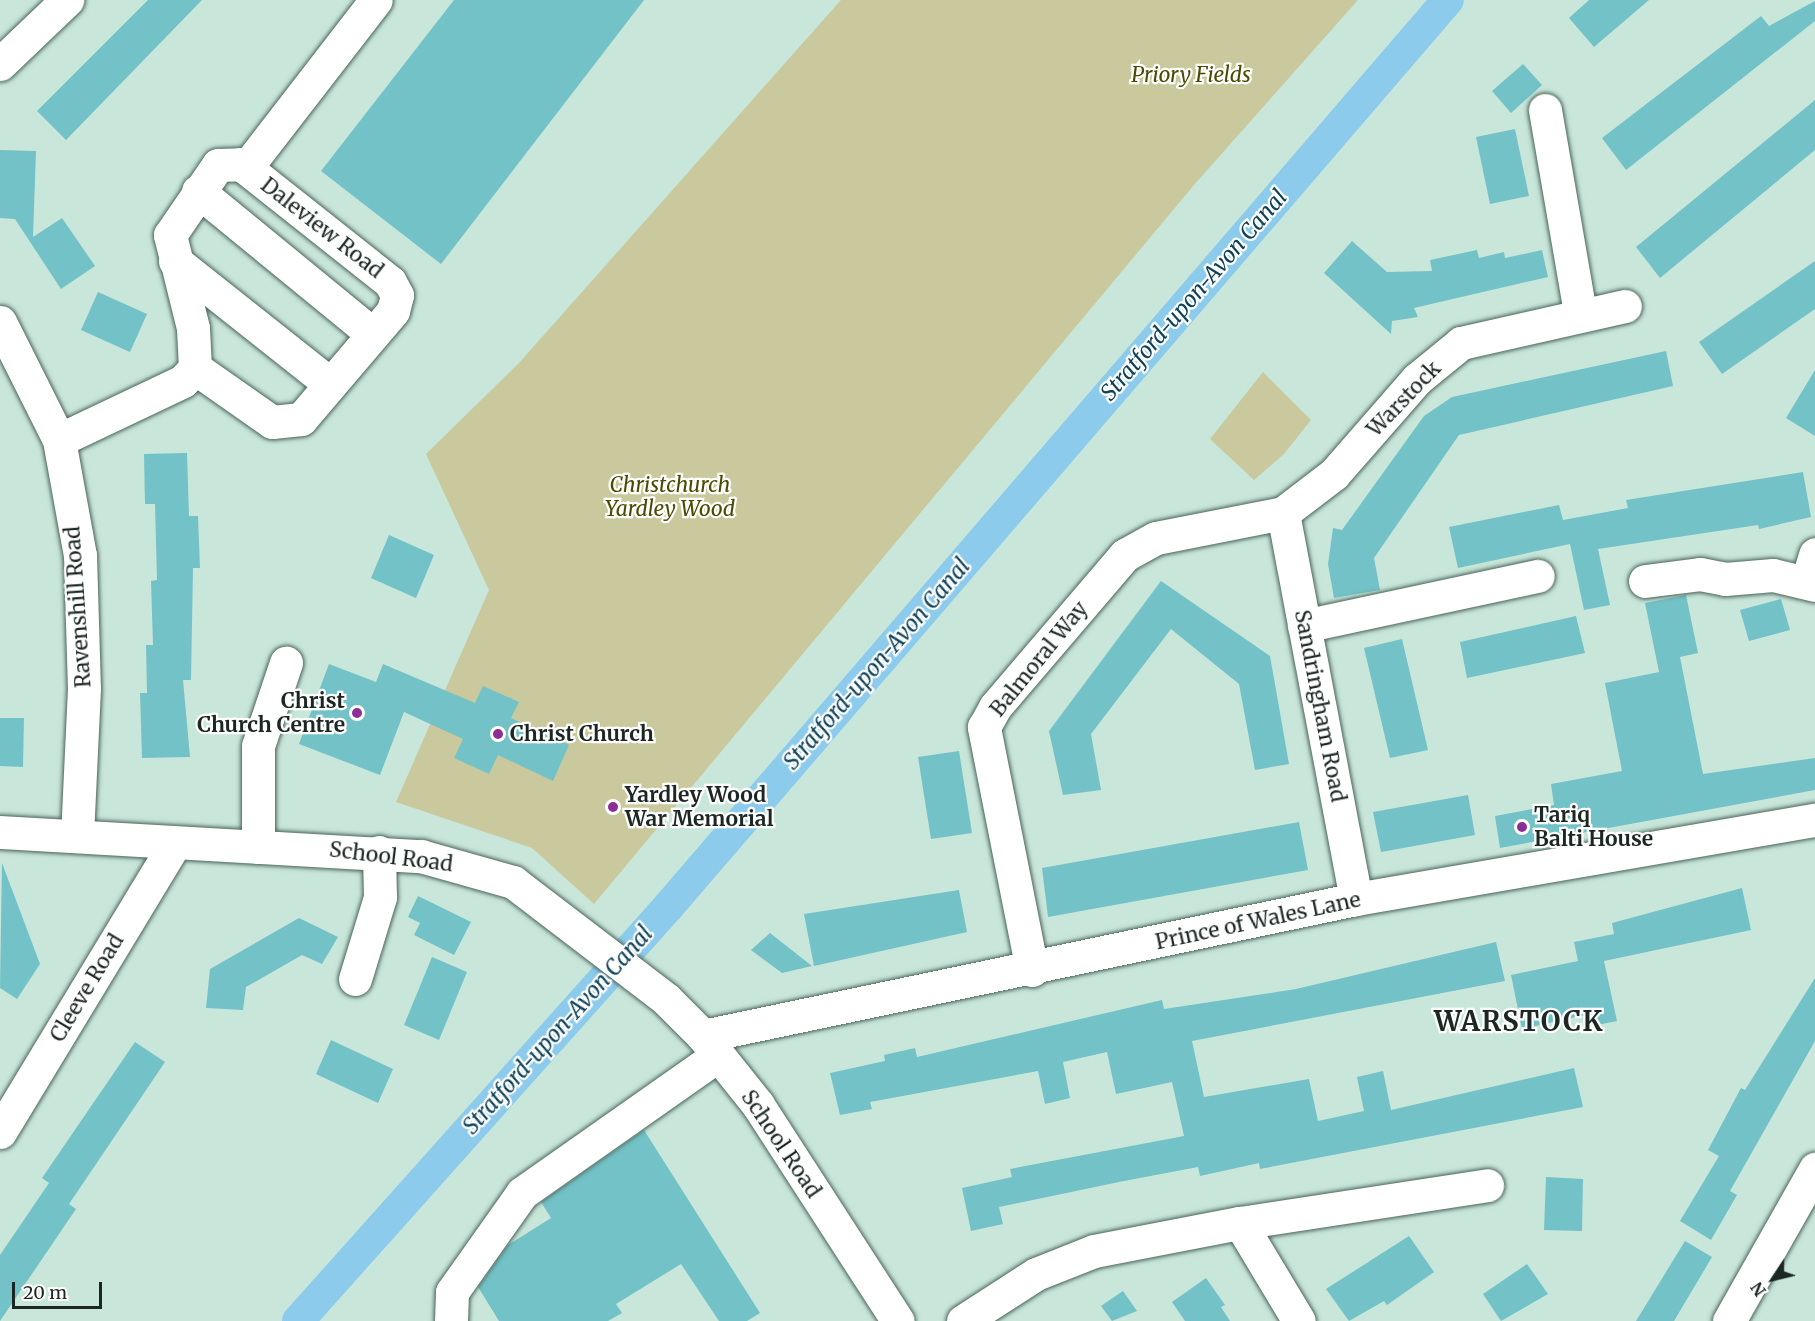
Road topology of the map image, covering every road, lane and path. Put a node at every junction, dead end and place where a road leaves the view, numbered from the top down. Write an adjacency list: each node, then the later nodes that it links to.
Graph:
1 (67, 0): 3 (street)
2 (376, 0): 5 (street)
3 (0, 64)
4 (1545, 110): 9 (street)
5 (246, 168): 6 (street, Daleview Road); 11 (street, Daleview Road)
6 (198, 191): 7 (street, Daleview Road); 11 (street)
7 (175, 261): 12 (street, Daleview Road); 13 (street)
8 (1625, 306): 9 (street, Warstock)
9 (1580, 313): 15 (street, Warstock)
10 (0, 322): 14 (street, Ravenshill Road)
11 (373, 334): 13 (street, Daleview Road)
12 (189, 374): 13 (street, Daleview Road); 14 (street)
13 (330, 384)
14 (59, 440): 23 (street, Ravenshill Road)
15 (1282, 513): 19 (street, Sandringham Road); 28 (street, Balmoral Way)
16 (1812, 573): 18 (street)
17 (1538, 576): 19 (street)
18 (1645, 581)
19 (1304, 626): 27 (street, Sandringham Road)
20 (286, 663): 25 (street)
21 (1815, 820): 27 (street, Prince of Wales Lane)
22 (0, 832): 23 (street, School Road)
23 (77, 835): 24 (street, School Road)
24 (174, 844): 25 (street, School Road); 31 (street, Cleeve Road)
25 (258, 847): 26 (street, School Road)
26 (379, 852): 29 (street); 30 (street, School Road)
27 (1356, 899): 28 (street, Prince of Wales Lane)
28 (1032, 970): 30 (street, Prince of Wales Lane)
29 (355, 979)
30 (711, 1046): 35 (street); 36 (street, School Road)
31 (0, 1132)
32 (1815, 1169): 39 (street)
33 (1487, 1185): 34 (street)
34 (1240, 1223): 37 (street); 38 (street)
35 (451, 1321)
36 (898, 1321)
37 (963, 1321)
38 (1299, 1321)
39 (1729, 1321)

